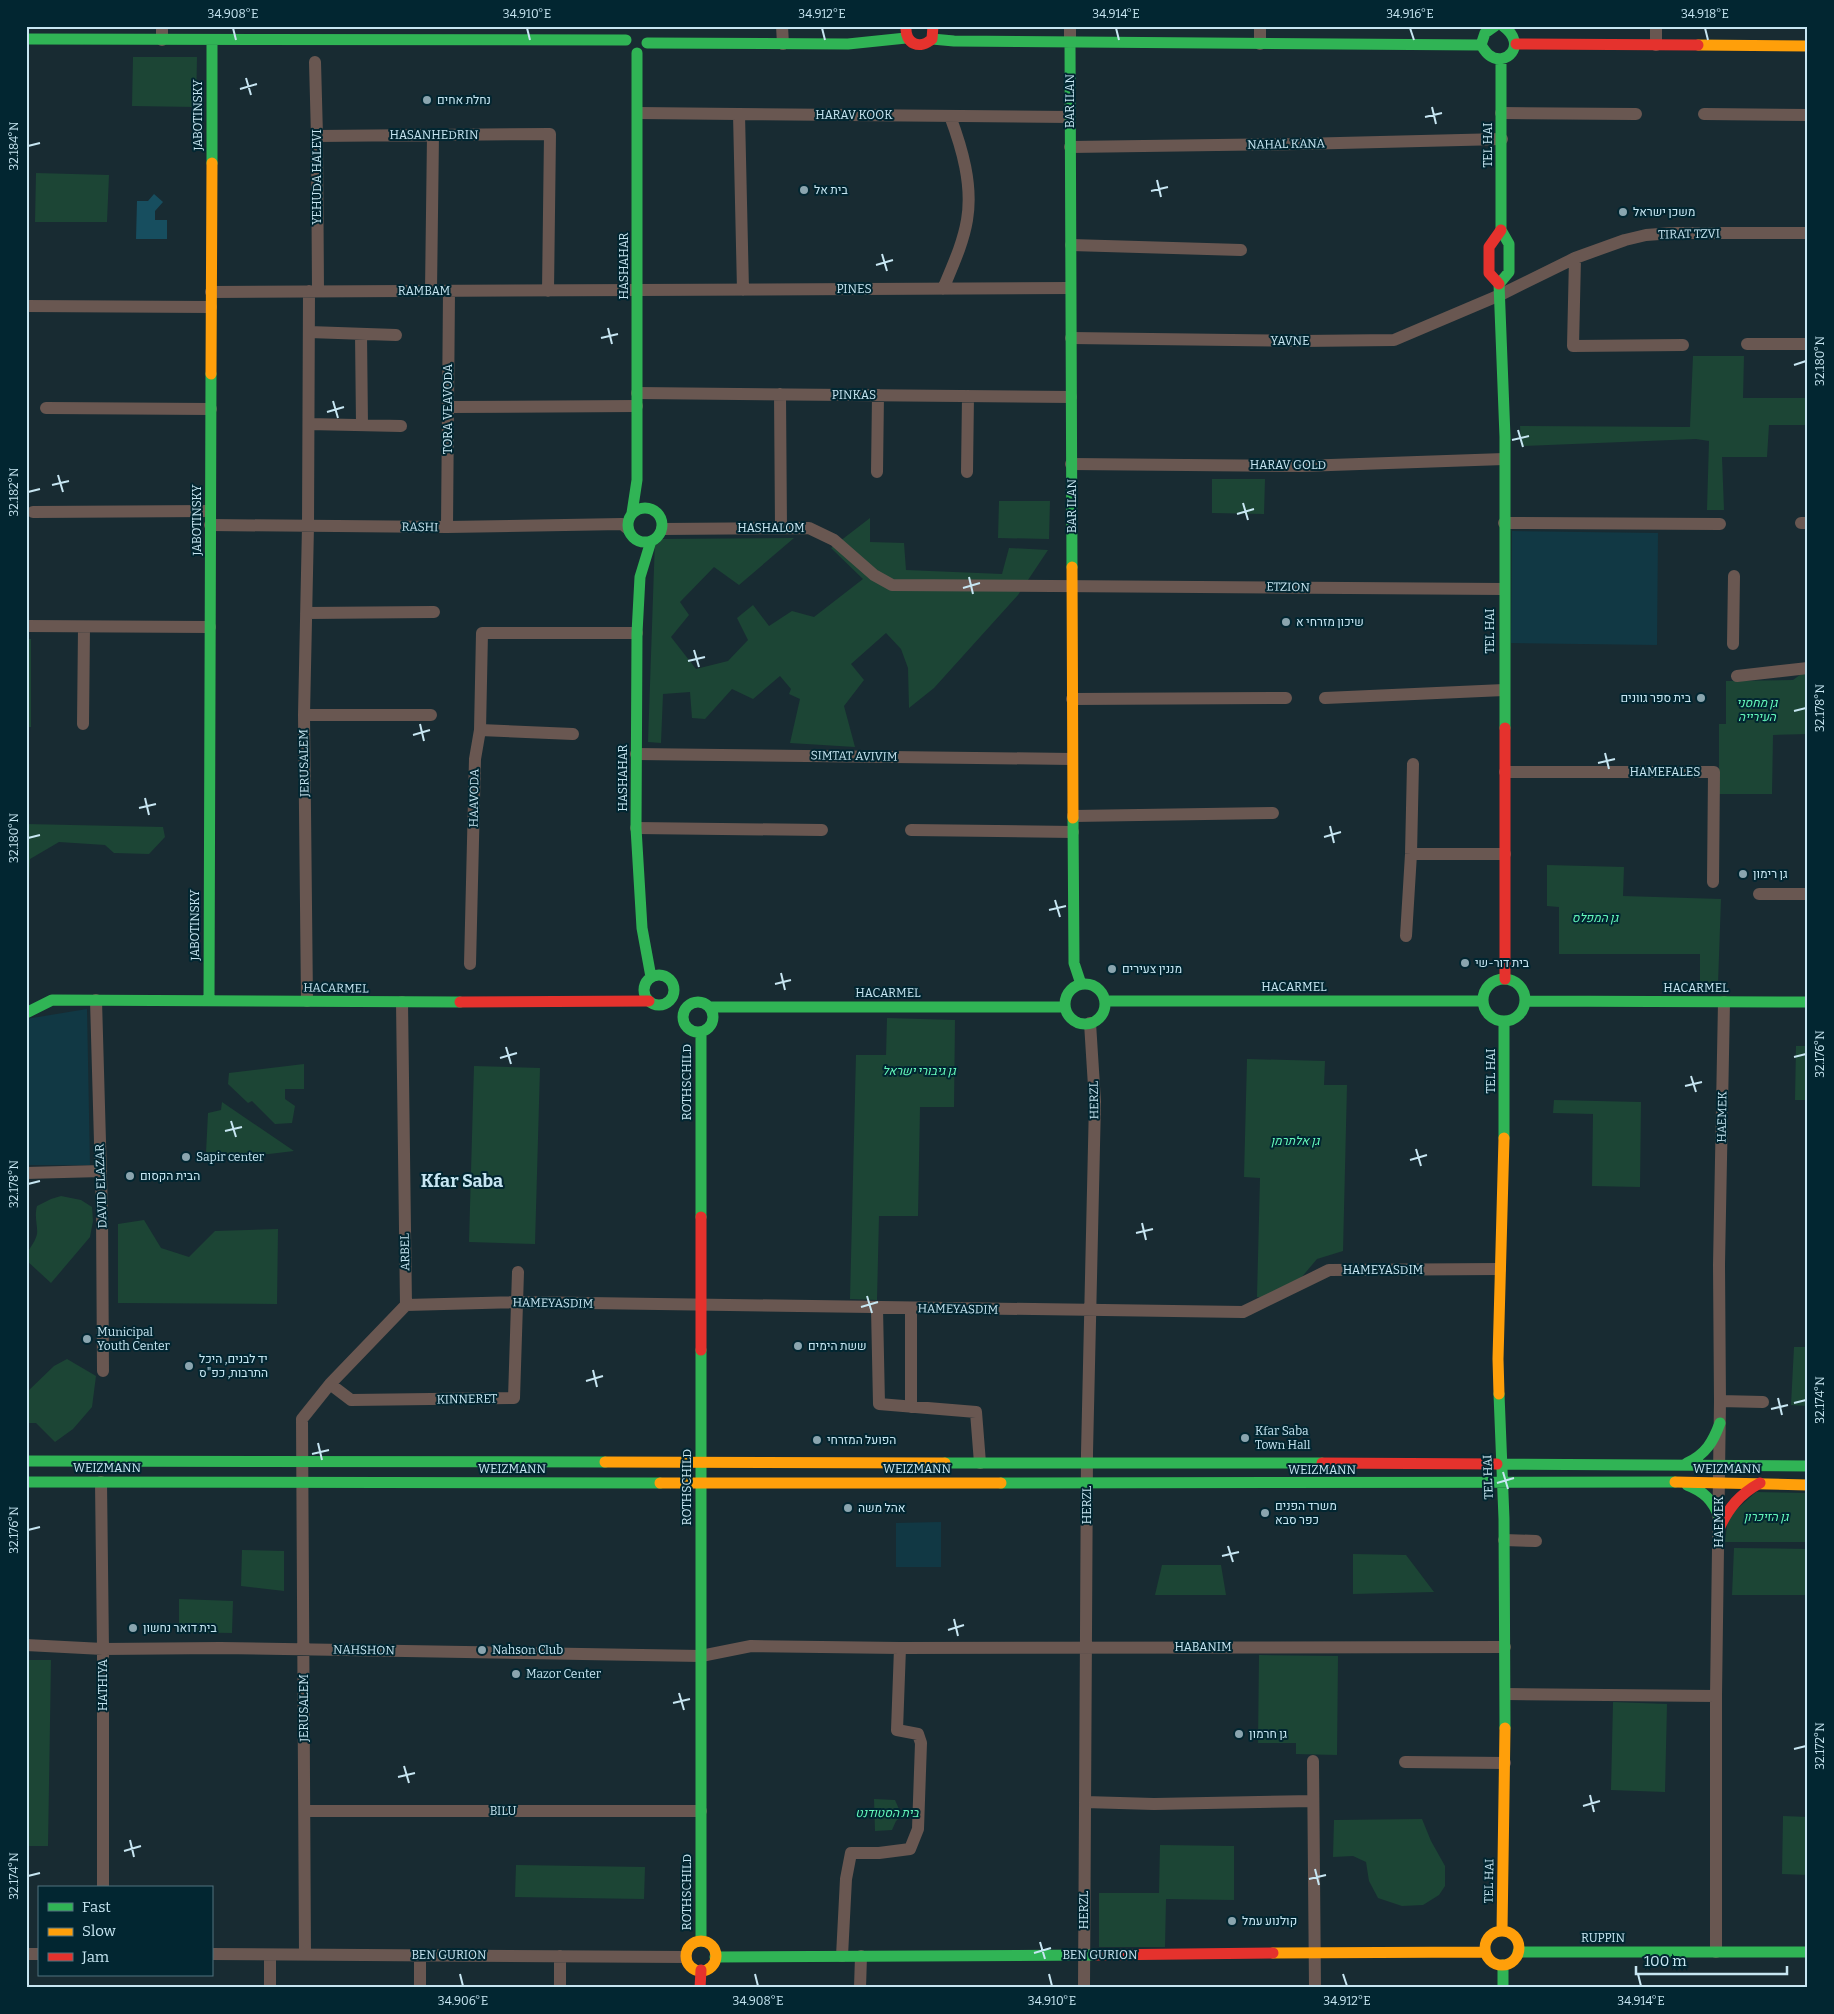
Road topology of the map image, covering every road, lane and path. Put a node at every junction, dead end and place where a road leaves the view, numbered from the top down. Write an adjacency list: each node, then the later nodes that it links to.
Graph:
1 (162, 26): 13 (street)
2 (782, 26): 17 (street)
3 (933, 26): 11 (street)
4 (1070, 26): 16 (street, BAR ILAN)
5 (1260, 26): 18 (street)
6 (1495, 26): 21 (street)
7 (1503, 26): 19 (street)
8 (1656, 26): 20 (street)
9 (906, 32): 11 (street); 17 (street)
10 (642, 36): 15 (street); 17 (street); 23 (street)
11 (932, 38): 16 (street)
12 (26, 39): 13 (street)
13 (162, 40): 14 (street)
14 (212, 40): 15 (street); 52 (street, JABOTINSKY)
15 (626, 40): 23 (street)
16 (1070, 42): 18 (street); 33 (street, BAR ILAN)
17 (783, 44)
18 (1260, 44): 21 (street)
19 (1516, 44): 20 (street); 24 (street)
20 (1656, 45): 22 (street)
21 (1481, 46): 24 (street)
22 (1808, 46)
23 (638, 53): 26 (street, HASHAHAR)
24 (1501, 60): 27 (street, TEL HAI)
25 (315, 62): 35 (street, YEHUDA HALEVI)
26 (638, 113): 28 (street, HARAV KOOK); 51 (street, HASHAHAR)
27 (1501, 113): 29 (street); 36 (street, TEL HAI)
28 (738, 114): 32 (street, HARAV KOOK); 45 (street)
29 (1636, 114)
30 (1704, 114): 31 (street)
31 (1808, 115)
32 (950, 116): 33 (street, HARAV KOOK); 44 (street)
33 (1070, 117): 37 (street, BAR ILAN)
34 (433, 135): 35 (street, HASANHEDRIN); 48 (street); 50 (street, HASANHEDRIN)
35 (318, 136): 47 (street, YEHUDA HALEVI)
36 (1502, 139): 37 (street, NAHAL KANA); 38 (street, TEL HAI)
37 (1070, 147): 40 (street, BAR ILAN)
38 (1501, 230): 46 (street, TEL HAI); 46 (street, TEL HAI)
39 (1808, 233): 42 (street, TIRAT TZVI)
40 (1071, 245): 41 (street); 43 (street, BAR ILAN)
41 (1240, 250)
42 (1575, 258): 46 (street, TIRAT TZVI); 61 (street)
43 (1070, 288): 44 (street, PINES); 58 (street, BAR ILAN)
44 (943, 289): 45 (street, PINES)
45 (743, 290): 51 (street, PINES)
46 (1500, 290): 58 (street, YAVNE); 73 (street, TEL HAI)
47 (314, 291): 48 (street, RAMBAM); 52 (street, RAMBAM); 55 (street, YEHUDA HALEVI)
48 (431, 291): 49 (street, RAMBAM)
49 (449, 291): 50 (street, RAMBAM); 67 (street, TORA VEAVODA)
50 (548, 291): 51 (street, RAMBAM)
51 (637, 291): 66 (street, HASHAHAR)
52 (211, 292): 54 (street, JABOTINSKY)
53 (26, 306): 54 (street)
54 (211, 307): 69 (street, JABOTINSKY)
55 (309, 332): 56 (street); 70 (street, YEHUDA HALEVI)
56 (361, 334): 57 (street); 71 (street)
57 (396, 335)
58 (1071, 338): 65 (street, BAR ILAN)
59 (1747, 344): 60 (street)
60 (1808, 344)
61 (1684, 345)
62 (780, 394): 63 (street, PINKAS); 66 (street, PINKAS); 87 (street)
63 (878, 395): 64 (street, PINKAS); 75 (street)
64 (968, 396): 65 (street, PINKAS); 76 (street)
65 (1071, 397): 74 (street, BAR ILAN)
66 (637, 400): 67 (street, PINKAS); 77 (street, HASHAHAR)
67 (448, 406): 86 (street, TORA VEAVODA)
68 (46, 408): 69 (street)
69 (211, 409): 79 (street, JABOTINSKY)
70 (309, 424): 71 (street); 85 (street, JERUSALEM)
71 (362, 425): 72 (street)
72 (401, 426)
73 (1504, 459): 74 (street, HARAV GOLD); 82 (street, TEL HAI)
74 (1071, 464): 93 (street, BAR ILAN)
75 (877, 472)
76 (967, 472)
77 (637, 480): 78 (street, HASHAHAR); 81 (street, HASHAHAR)
78 (650, 508): 81 (street); 88 (street)
79 (210, 511): 80 (street); 84 (street, JABOTINSKY)
80 (33, 512)
81 (632, 513): 89 (street)
82 (1504, 523): 83 (street); 94 (street, TEL HAI)
83 (1720, 524)
84 (210, 525): 85 (street, RASHI); 99 (street, JABOTINSKY)
85 (308, 526): 86 (street, RASHI); 96 (street, JERUSALEM)
86 (447, 527): 89 (street, RASHI)
87 (781, 528): 88 (street, HASHALOM); 93 (street, HASHALOM)
88 (662, 529): 90 (street)
89 (630, 533): 90 (street); 92 (street, HASHAHAR)
90 (652, 541): 92 (street, HASHAHAR)
91 (1734, 576): 101 (street)
92 (640, 578): 100 (street, HASHAHAR)
93 (1072, 586): 94 (street, ETZION); 105 (street, BAR ILAN)
94 (1504, 589): 104 (street, TEL HAI)
95 (434, 612): 96 (street)
96 (306, 613): 108 (street, JERUSALEM)
97 (26, 626): 98 (street)
98 (84, 626): 99 (street); 110 (street)
99 (210, 627): 135 (street, JABOTINSKY)
100 (637, 633): 111 (street, HAAVODA); 113 (street, HASHAHAR)
101 (1733, 644)
102 (1808, 668): 103 (street)
103 (1737, 676)
104 (1504, 690): 107 (street); 116 (street, TEL HAI)
105 (1072, 698): 106 (street); 114 (street, BAR ILAN)
106 (1286, 698)
107 (1325, 698)
108 (304, 715): 109 (street); 136 (street, JERUSALEM)
109 (431, 715)
110 (83, 724)
111 (480, 730): 112 (street); 129 (street, HAAVODA)
112 (573, 734)
113 (636, 754): 114 (street, SIMTAT AVIVIM); 119 (street, HASHAHAR)
114 (1072, 759): 118 (street, BAR ILAN)
115 (1413, 764): 123 (street)
116 (1505, 772): 124 (street, TEL HAI); 125 (street, HAMEFALES)
117 (1273, 813): 118 (street)
118 (1073, 816): 122 (street, BAR ILAN)
119 (636, 828): 120 (street); 130 (street, HASHAHAR)
120 (822, 830)
121 (911, 830): 122 (street)
122 (1073, 832): 132 (street, BAR ILAN)
123 (1411, 854): 124 (street); 128 (street)
124 (1505, 854): 131 (street, TEL HAI)
125 (1713, 882)
126 (1759, 894): 127 (street)
127 (1808, 894)
128 (1406, 936)
129 (470, 964)
130 (651, 977): 133 (street); 137 (street)
131 (1505, 979): 139 (street); 140 (street)
132 (1081, 984): 138 (street); 146 (street)
133 (674, 987): 142 (street); 145 (street)
134 (96, 1000): 135 (street, HACARMEL); 148 (street, HACARMEL); 153 (street, DAVID ELAZAR)
135 (209, 1000): 136 (street, HACARMEL)
136 (307, 1001): 141 (street, HACARMEL)
137 (649, 1001): 141 (street, HACARMEL); 145 (street)
138 (1105, 1001): 139 (street, HACARMEL); 151 (street)
139 (1483, 1001): 150 (street)
140 (1525, 1001): 143 (street, HACARMEL); 150 (street)
141 (402, 1002): 158 (street, ARBEL)
142 (696, 1002): 147 (street); 149 (street)
143 (1724, 1002): 144 (street, HACARMEL); 165 (street, HAEMEK)
144 (1808, 1002)
145 (662, 1005): 149 (street)
146 (1065, 1006): 147 (street, HACARMEL); 151 (street)
147 (710, 1008): 152 (street)
148 (26, 1012)
149 (683, 1017): 152 (street)
150 (1504, 1021): 155 (street, TEL HAI)
151 (1090, 1023): 162 (street, HERZL)
152 (701, 1032): 159 (street, ROTHSCHILD)
153 (101, 1171): 154 (street); 163 (street, DAVID ELAZAR)
154 (26, 1173)
155 (1500, 1269): 162 (street, HAMEYASDIM); 169 (street, TEL HAI)
156 (518, 1272): 157 (street, KINNERET)
157 (517, 1302): 158 (street, HAMEYASDIM); 159 (street, HAMEYASDIM); 164 (street, KINNERET)
158 (406, 1305): 164 (street)
159 (701, 1305): 160 (street, HAMEYASDIM); 172 (street, ROTHSCHILD)
160 (877, 1308): 161 (street, HAMEYASDIM); 167 (street)
161 (911, 1309): 162 (street, HAMEYASDIM); 167 (street)
162 (1090, 1312): 174 (street, HERZL)
163 (103, 1371)
164 (330, 1384): 171 (street)
165 (1720, 1401): 166 (street); 168 (street, HAEMEK)
166 (1763, 1402)
167 (911, 1407): 173 (street)
168 (1720, 1423): 177 (street); 178 (street, HAEMEK)
169 (1500, 1441): 175 (street); 176 (street, TEL HAI)
170 (26, 1461): 171 (street, WEIZMANN)
171 (302, 1462): 172 (street, WEIZMANN); 182 (street, JERUSALEM)
172 (701, 1462): 173 (street, WEIZMANN); 184 (street, ROTHSCHILD)
173 (980, 1463): 174 (street, WEIZMANN)
174 (1087, 1463): 175 (street, WEIZMANN); 185 (street, HERZL)
175 (1484, 1464): 176 (street, WEIZMANN)
176 (1500, 1464): 177 (street, WEIZMANN); 186 (street, TEL HAI)
177 (1683, 1464): 178 (street, WEIZMANN)
178 (1719, 1464): 179 (street, WEIZMANN); 183 (street, HAEMEK)
179 (1808, 1466)
180 (26, 1482): 181 (street, WEIZMANN)
181 (101, 1482): 182 (street, WEIZMANN); 199 (street, HATHIYA)
182 (301, 1482): 184 (street, WEIZMANN); 200 (street, JERUSALEM)
183 (1719, 1482): 188 (street, WEIZMANN); 189 (street, WEIZMANN); 192 (street, HAEMEK)
184 (701, 1483): 185 (street, WEIZMANN); 201 (street, ROTHSCHILD)
185 (1087, 1483): 186 (street, WEIZMANN); 198 (street, HERZL)
186 (1502, 1483): 187 (street, WEIZMANN); 191 (street, TEL HAI)
187 (1535, 1483): 188 (street, WEIZMANN); 191 (street)
188 (1681, 1483): 192 (street)
189 (1760, 1483): 190 (street, WEIZMANN); 192 (street)
190 (1808, 1485)
191 (1504, 1520): 193 (street, TEL HAI)
192 (1719, 1523): 203 (street, HAEMEK)
193 (1504, 1540): 194 (street); 196 (street, TEL HAI)
194 (1536, 1541)
195 (26, 1645): 199 (street, NAHSHON)
196 (1505, 1647): 198 (street, HABANIM); 202 (street, TEL HAI)
197 (900, 1648): 198 (street, HABANIM); 201 (street, NAHSHON); 225 (street)
198 (1086, 1648): 208 (street, HERZL)
199 (103, 1649): 200 (street, NAHSHON); 211 (street, HATHIYA)
200 (304, 1649): 201 (street, NAHSHON); 209 (street, JERUSALEM)
201 (701, 1656): 210 (street, ROTHSCHILD)
202 (1506, 1694): 203 (street); 206 (street, TEL HAI)
203 (1716, 1696): 216 (street, HAEMEK)
204 (1313, 1761): 207 (street)
205 (1405, 1762): 206 (street)
206 (1505, 1763): 212 (street, TEL HAI)
207 (1313, 1801): 208 (street); 218 (street)
208 (1085, 1802): 223 (street, HERZL)
209 (305, 1811): 210 (street, BILU); 221 (street, JERUSALEM)
210 (701, 1811): 213 (street, ROTHSCHILD)
211 (103, 1886)
212 (1502, 1932): 214 (street); 215 (street)
213 (701, 1941): 227 (street); 228 (street)
214 (1485, 1952): 218 (street, BEN GURION); 229 (street)
215 (1518, 1952): 216 (street, RUPPIN); 229 (street)
216 (1716, 1952): 217 (street, RUPPIN)
217 (1808, 1952)
218 (1315, 1953): 223 (street, BEN GURION); 237 (street)
219 (212, 1954): 220 (street, BEN GURION)
220 (270, 1955): 221 (street, BEN GURION); 231 (street)
221 (305, 1955): 222 (street, BEN GURION)
222 (420, 1955): 224 (street, BEN GURION); 232 (street)
223 (1084, 1955): 226 (street, BEN GURION); 236 (street, HERZL)
224 (560, 1956): 227 (street, BEN GURION); 233 (street)
225 (842, 1956): 226 (street, BEN GURION); 228 (street, BEN GURION)
226 (861, 1956): 235 (street)
227 (686, 1957): 230 (street)
228 (715, 1957): 230 (street)
229 (1503, 1965): 238 (street)
230 (701, 1970): 234 (street)
231 (270, 1988)
232 (420, 1988)
233 (560, 1988)
234 (700, 1988)
235 (860, 1988)
236 (1084, 1988)
237 (1315, 1988)
238 (1503, 1988)

